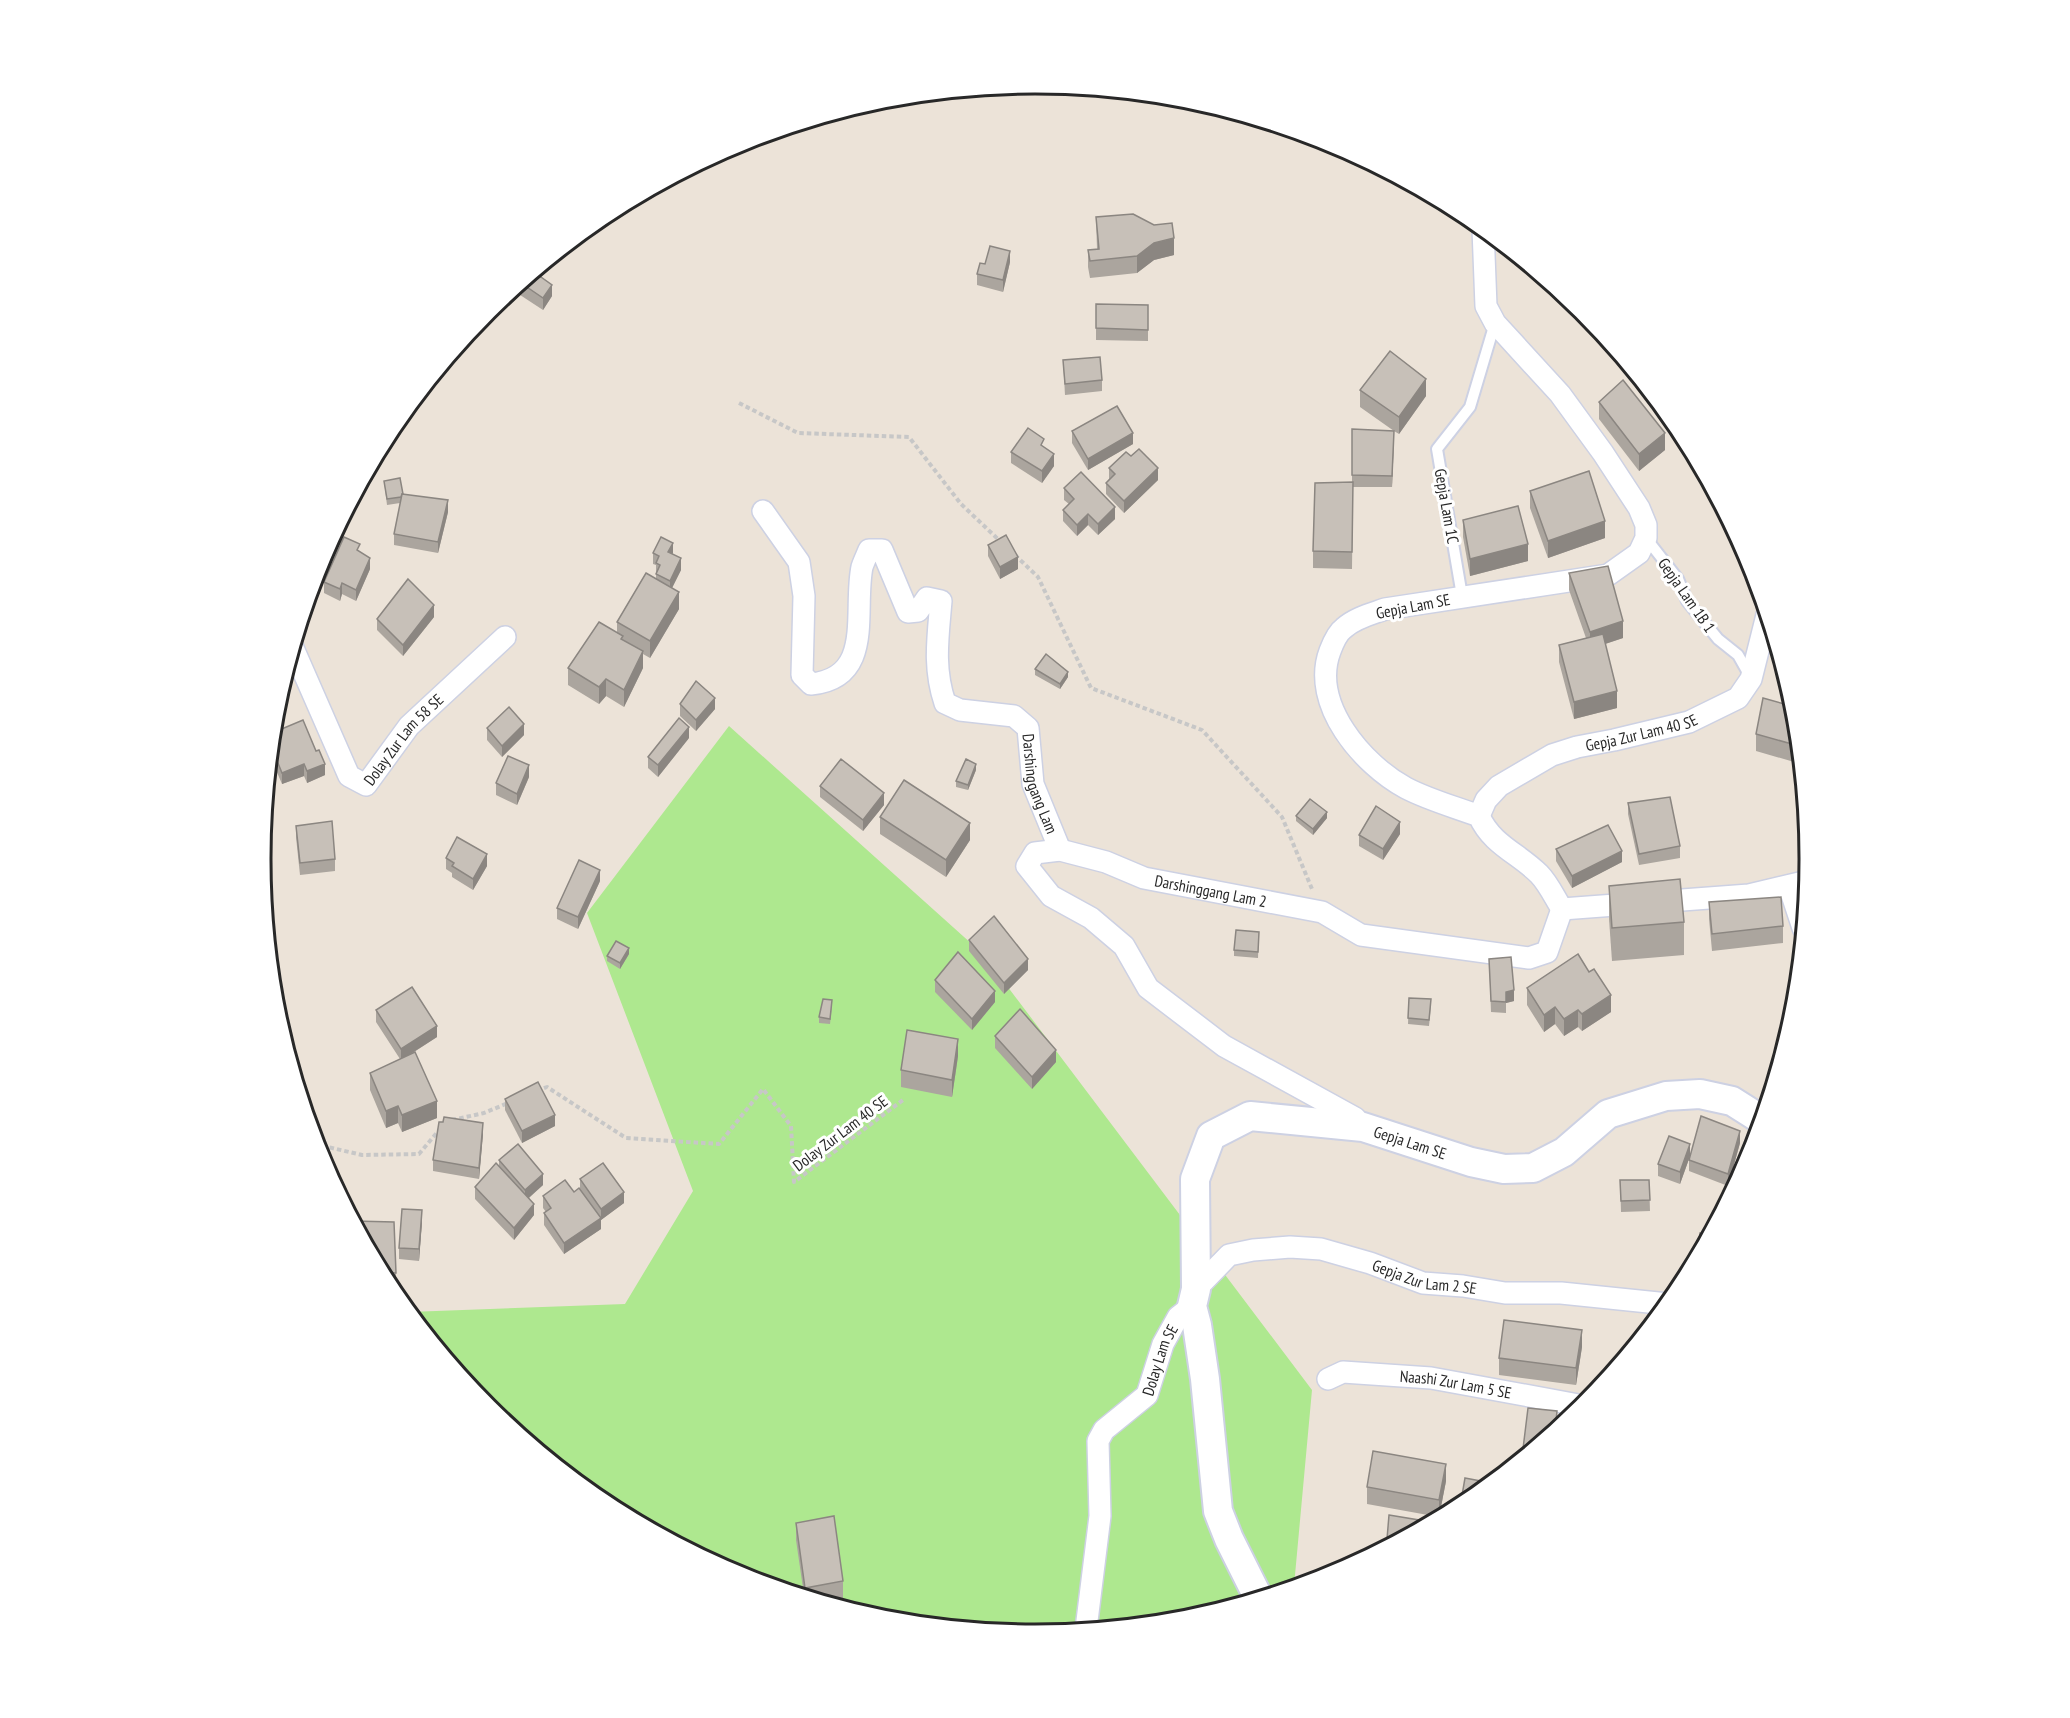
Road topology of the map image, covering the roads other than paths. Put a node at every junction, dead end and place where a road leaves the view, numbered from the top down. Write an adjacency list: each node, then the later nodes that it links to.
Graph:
1 (1483, 240): 2 (street)
2 (1495, 323): 4 (street); 5 (lane, Gepja Lam 1C)
3 (763, 511): 11 (street, Darshinggang Lam)
4 (1646, 538): 5 (street, Gepja Lam SE); 9 (lane, Gepja Lam 1B 1)
5 (1462, 596): 10 (street, Gepja Lam SE)
6 (1764, 629): 9 (street, Gepja Zur Lam 40 SE)
7 (505, 637): 8 (street, Dolay Zur Lam 58 SE)
8 (298, 659)
9 (1751, 678): 10 (street, Gepja Zur Lam 40 SE)
10 (1479, 816): 13 (street)
11 (1060, 850): 13 (street, Darshinggang Lam 2); 15 (street, Darshinggang Lam)
12 (1798, 883): 13 (street)
13 (1562, 909)
14 (1755, 1116): 15 (street, Gepja Lam SE)
15 (1363, 1127): 16 (street, Gepja Lam SE)
16 (1194, 1297): 17 (street, Gepja Zur Lam 2 SE); 20 (street, Dolay Lam SE); 21 (street, Dolay Lam SE)
17 (1657, 1303)
18 (1328, 1379): 19 (street, Naashi Zur Lam 5 SE)
19 (1572, 1404)
20 (1255, 1591)
21 (1087, 1622)

